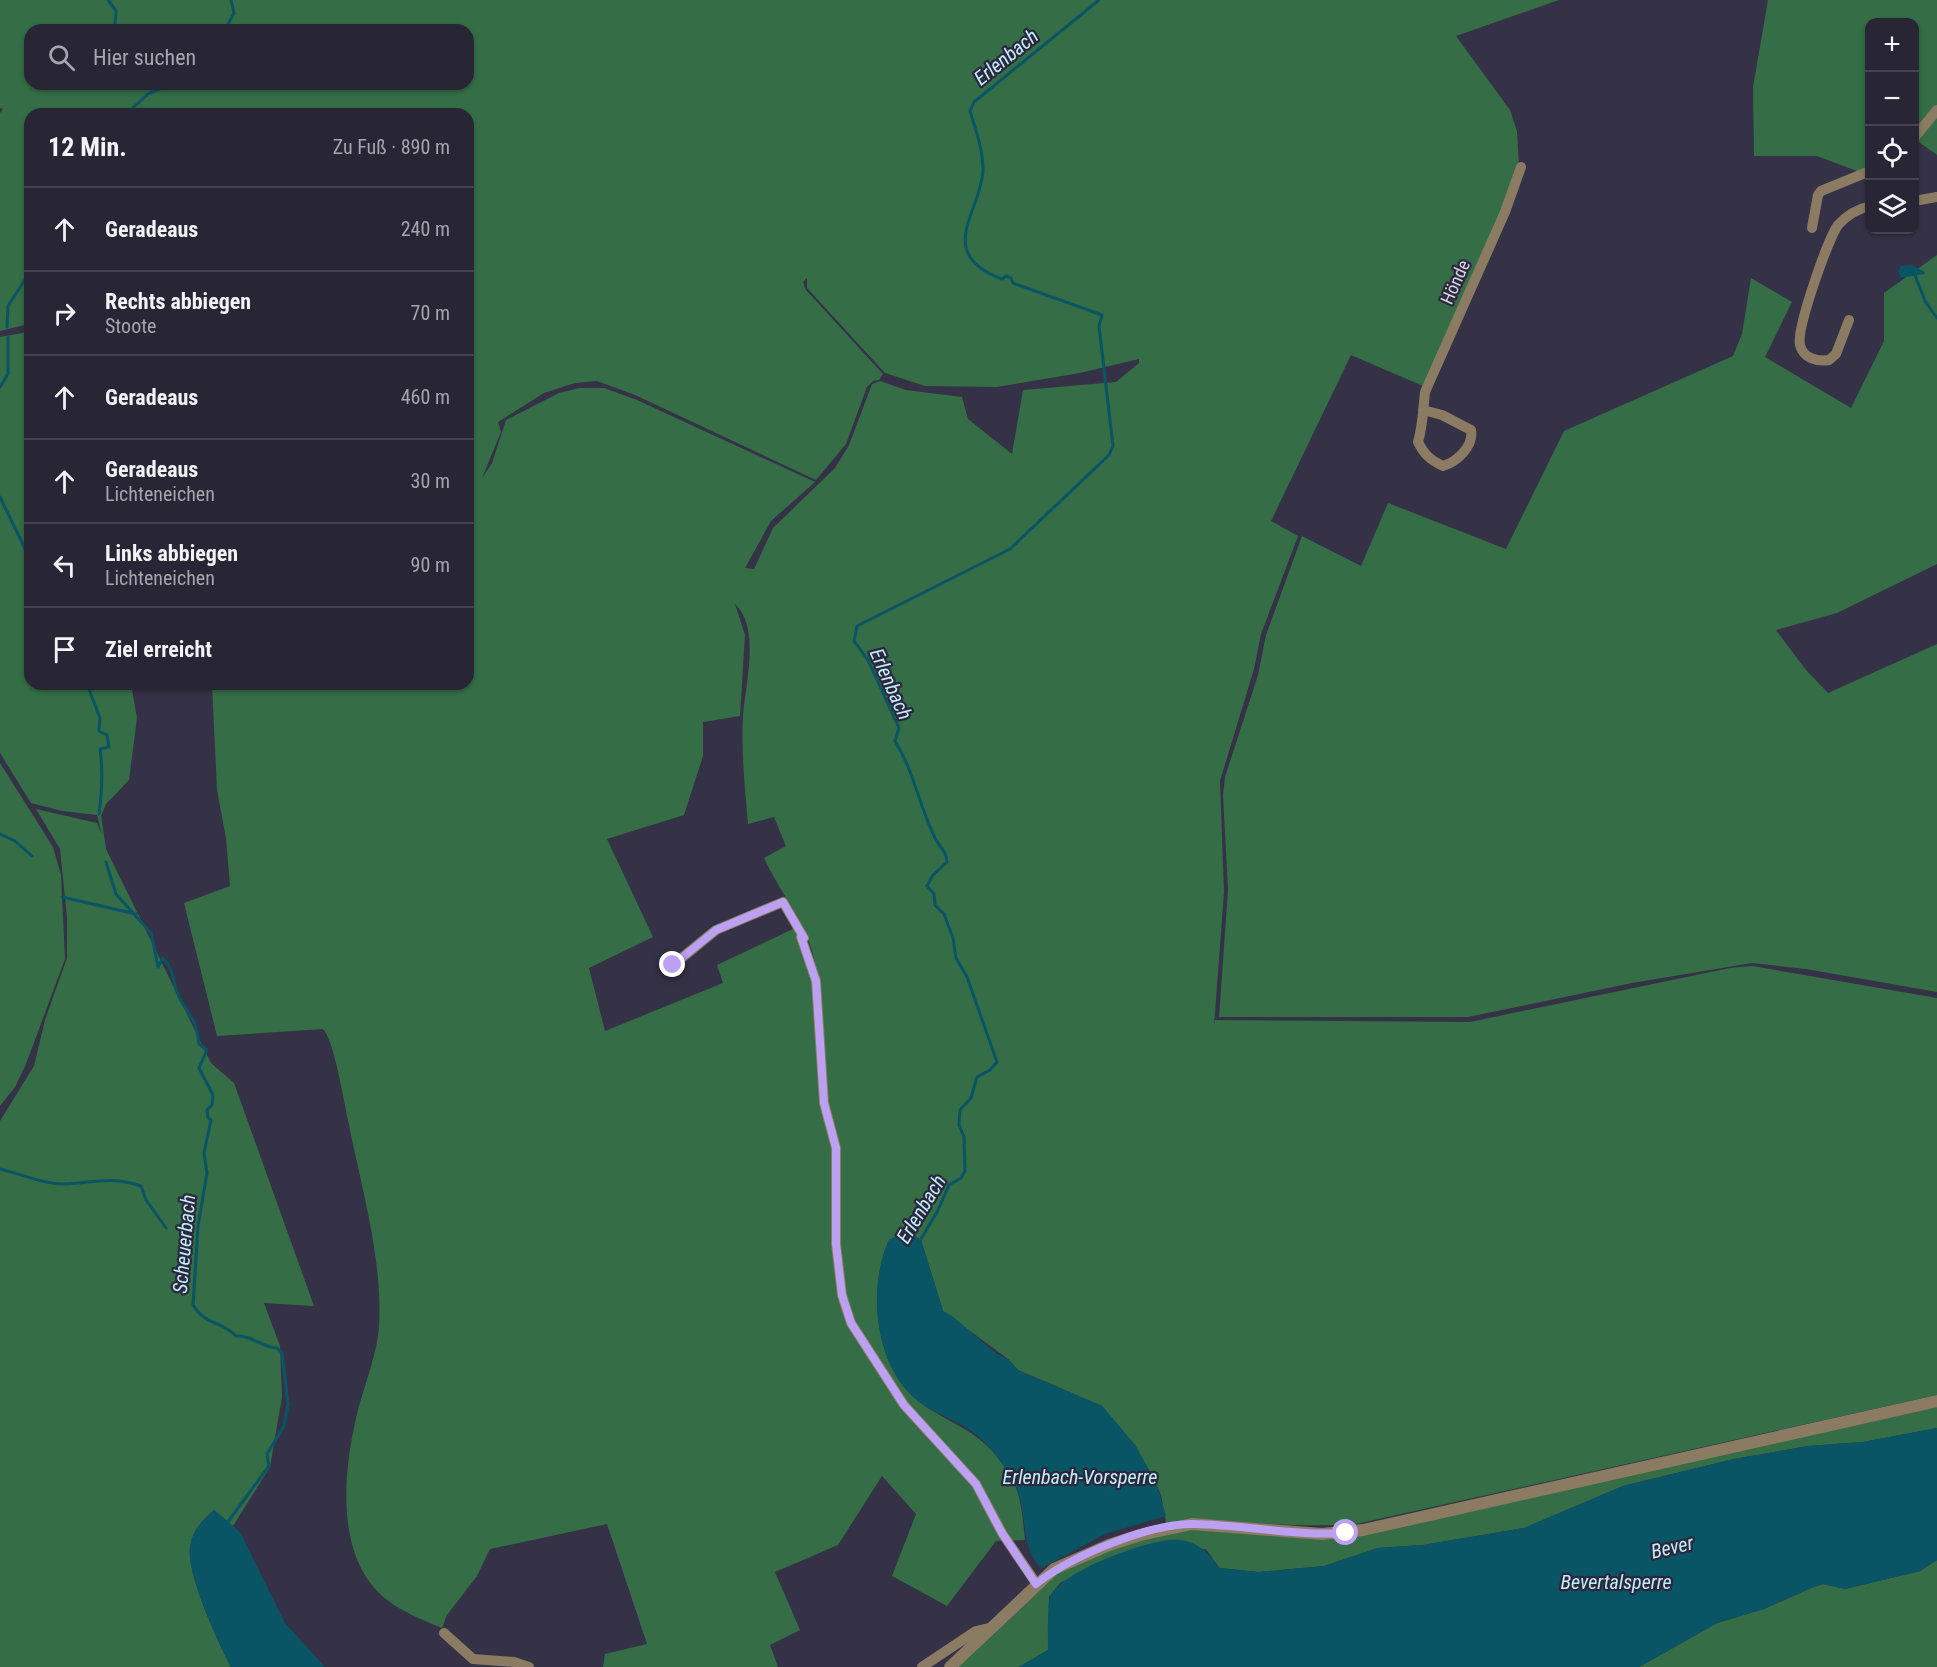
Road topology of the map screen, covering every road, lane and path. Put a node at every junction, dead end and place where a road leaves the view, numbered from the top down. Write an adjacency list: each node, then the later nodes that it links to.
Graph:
1 (1937, 110): 2 (street)
2 (1919, 132)
3 (1521, 167): 10 (street, Hönde)
4 (1865, 173): 8 (street)
5 (1937, 197): 6 (street)
6 (1919, 200)
7 (1865, 208): 9 (street)
8 (1812, 228)
9 (1849, 320)
10 (1423, 410): 10 (street, Hönde)
11 (673, 965): 13 (street)
12 (1937, 1401): 13 (street)
13 (1036, 1584): 14 (street)
14 (989, 1628): 17 (street); 18 (street)
15 (444, 1633): 16 (street)
16 (529, 1667)
17 (922, 1667)
18 (950, 1667)

